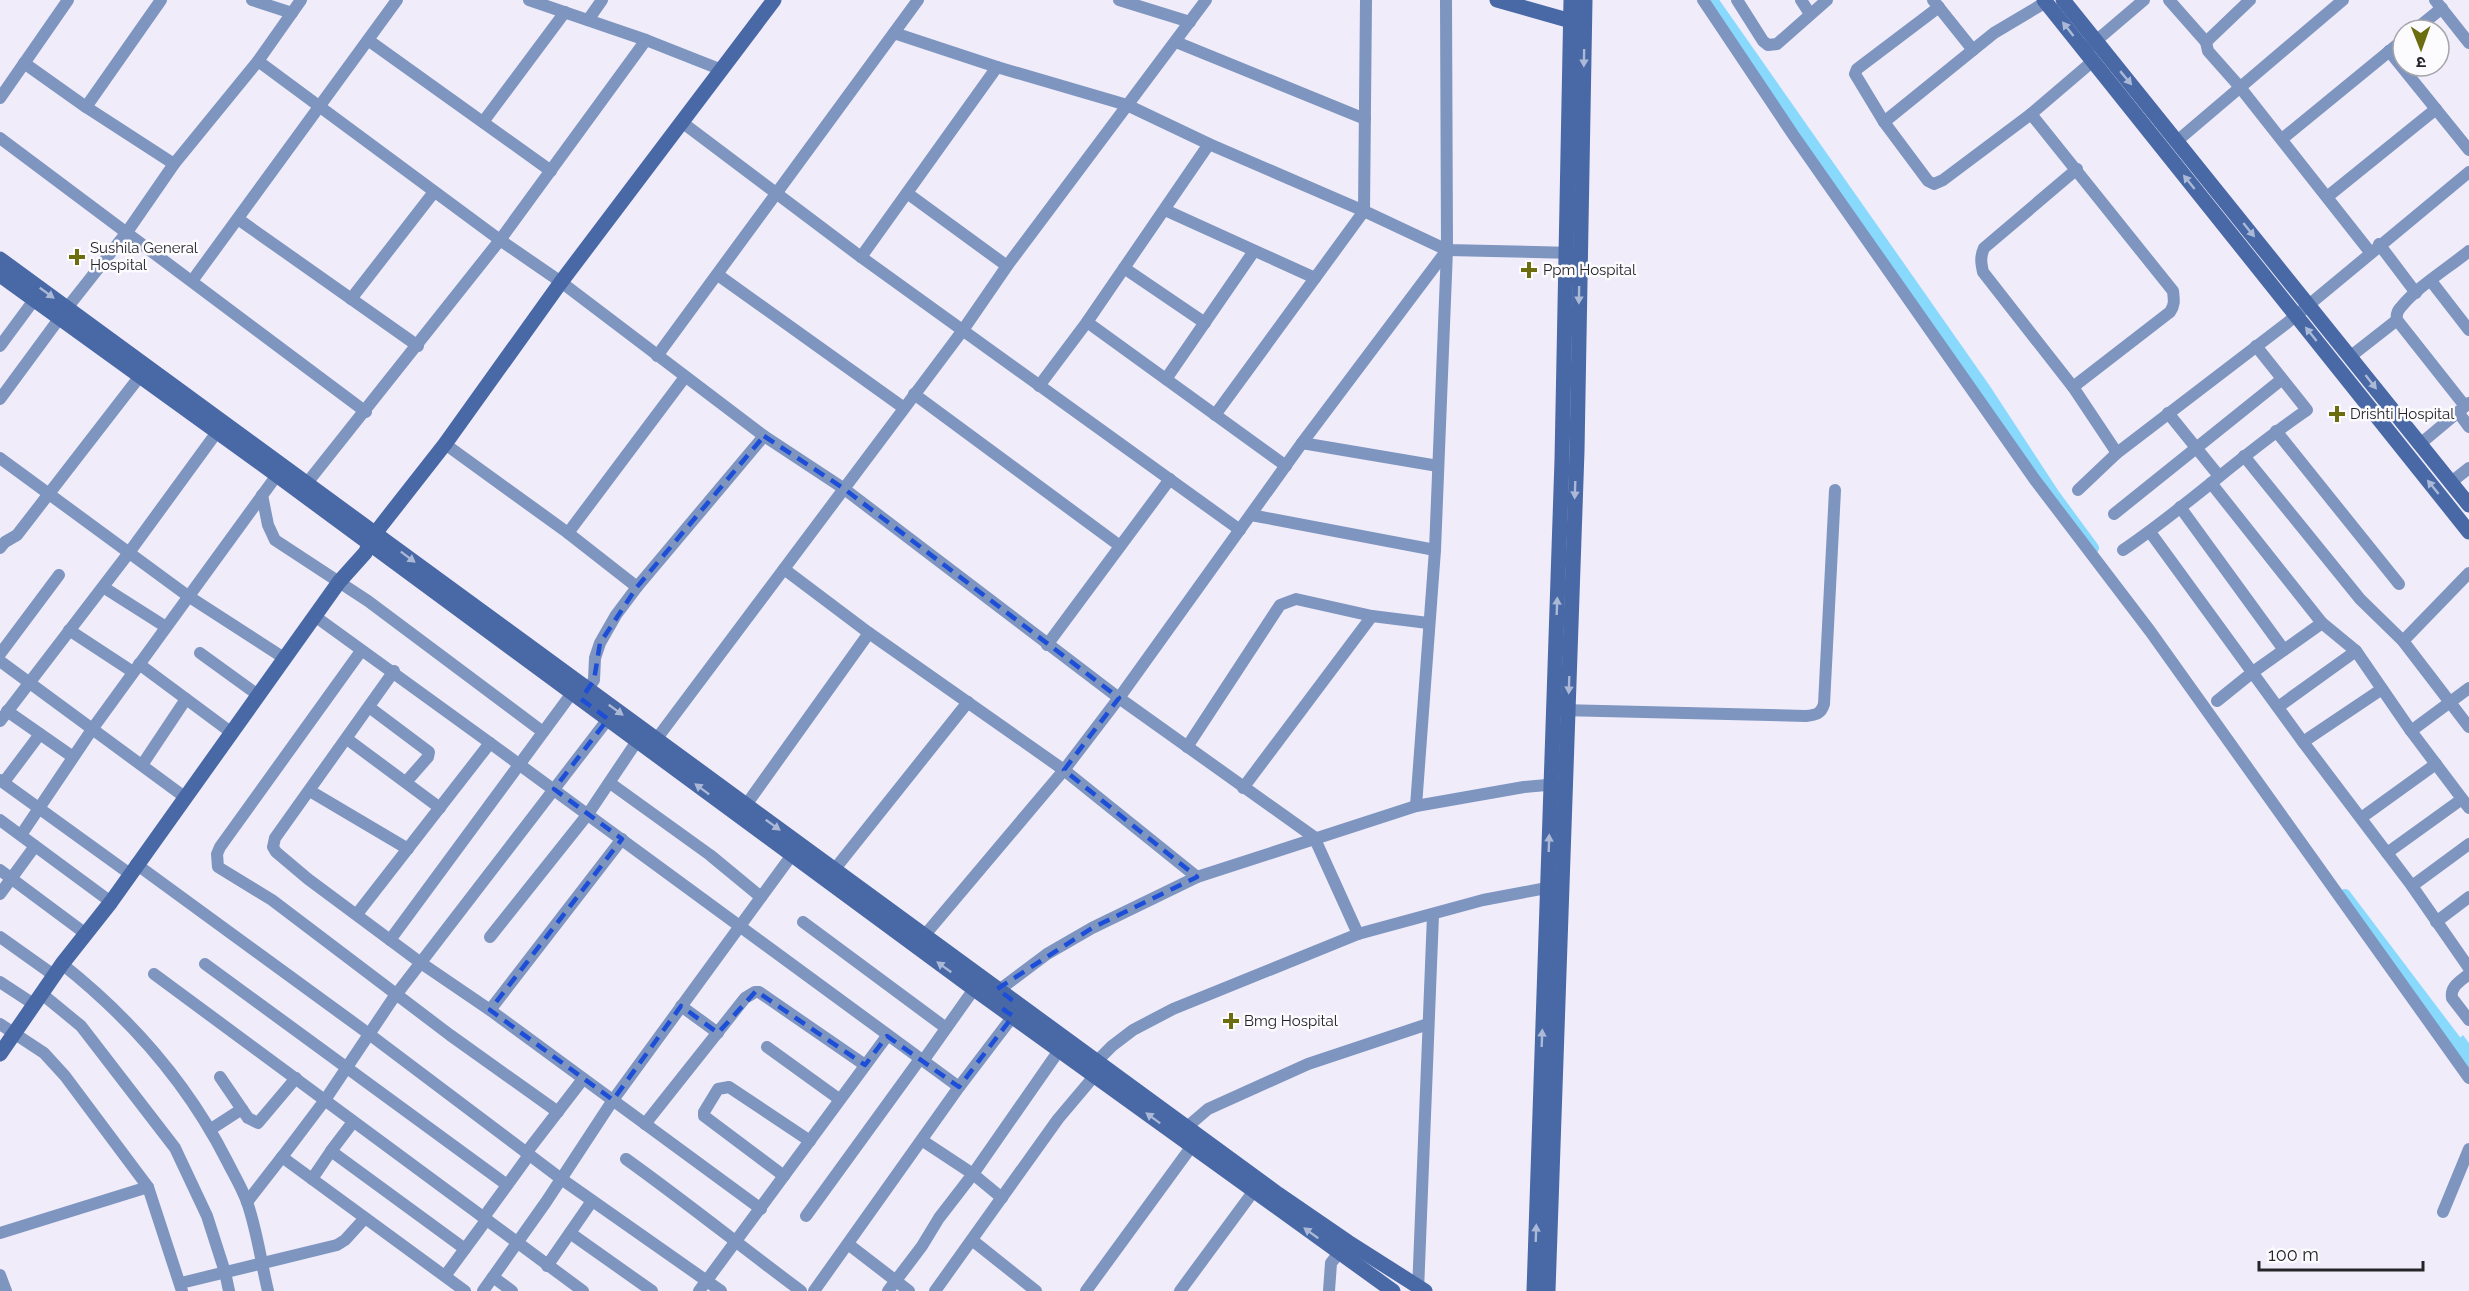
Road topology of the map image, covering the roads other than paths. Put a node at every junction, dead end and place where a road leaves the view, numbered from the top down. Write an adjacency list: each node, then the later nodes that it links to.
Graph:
1 (68, 0): 46 (street)
2 (161, 0): 52 (street)
3 (252, 0): 30 (street)
4 (301, 0): 30 (street)
5 (397, 0): 37 (street)
6 (528, 0): 29 (street)
7 (602, 0): 33 (street)
8 (774, 0): 48 (street)
9 (918, 0): 36 (street)
10 (1119, 0): 34 (street)
11 (1206, 0): 34 (street)
12 (1366, 0): 56 (street)
13 (1446, 0): 79 (street)
14 (1497, 0): 35 (street)
15 (1571, 0): 35 (street)
16 (1585, 0): 35 (street)
17 (1703, 0): 295 (street)
18 (1737, 0): 31 (street)
19 (1801, 0): 31 (street)
20 (1827, 0): 31 (street)
21 (2063, 0): 43 (street)
22 (2169, 0): 40 (street)
23 (2250, 0): 40 (street)
24 (2343, 0): 49 (street)
25 (2045, 1): 42 (street); 43 (street, one-way to 25)
26 (1936, 3): 42 (street); 58 (street)
27 (2135, 3): 43 (street)
28 (2438, 4): 32 (street); 41 (street)
29 (565, 12): 33 (street); 57 (street)
30 (292, 13): 45 (street)
31 (1810, 14)
32 (2426, 18)
33 (588, 20): 38 (street)
34 (1190, 22): 39 (street)
35 (1577, 23): 82 (street)
36 (894, 33): 47 (street); 71 (street)
37 (368, 40): 53 (street); 57 (street)
38 (646, 40): 48 (street); 67 (street)
39 (1176, 42): 51 (street); 56 (street)
40 (2206, 42): 49 (street)
41 (2469, 43)
42 (1973, 50): 58 (street)
43 (2091, 51): 55 (street); 62 (street, one-way to 62); 98 (street, one-way to 43)
44 (2390, 51): 54 (street); 61 (street)
45 (258, 61): 53 (street); 65 (street)
46 (24, 63): 50 (street); 52 (street)
47 (997, 67): 51 (street); 70 (street)
48 (722, 70): 59 (street)
49 (2239, 86): 61 (street); 62 (street)
50 (0, 98)
51 (1127, 105): 63 (street); 85 (street)
52 (86, 107): 65 (street)
53 (320, 108): 69 (street); 75 (street)
54 (2436, 109): 64 (street); 72 (street)
55 (2031, 114): 58 (street); 66 (street)
56 (1365, 119): 74 (street)
57 (483, 122): 67 (street)
58 (1884, 122)
59 (683, 123): 71 (street); 92 (street)
60 (0, 138): 76 (street)
61 (2282, 140): 72 (street)
62 (2177, 141): 96 (street, one-way to 96)
63 (1209, 144): 73 (street); 74 (street)
64 (2469, 150)
65 (174, 164): 76 (street)
66 (2077, 169): 114 (street); 114 (street)
67 (551, 171): 77 (street)
68 (2468, 173): 78 (street)
69 (434, 192): 77 (street); 94 (street)
70 (907, 193): 83 (street); 85 (street)
71 (777, 195): 83 (street); 88 (street)
72 (2327, 197): 78 (street)
73 (1165, 210): 80 (street); 86 (street)
74 (1364, 211): 79 (street); 89 (street)
75 (237, 219): 90 (street); 94 (street)
76 (127, 232): 90 (street); 97 (street)
77 (500, 240): 92 (street); 105 (street)
78 (2375, 248): 93 (street); 96 (street)
79 (1447, 250): 82 (street); 126 (street); 134 (street)
80 (1254, 251): 89 (street); 101 (street)
81 (2469, 252): 91 (street)
82 (1574, 253): 199 (street)
83 (861, 257): 102 (street)
84 (0, 259): 97 (street, one-way to 97)
85 (1007, 266): 102 (street)
86 (1124, 268): 100 (street); 101 (street)
87 (0, 275): 95 (street)
88 (718, 275): 107 (street); 118 (street)
89 (1315, 278): 121 (street)
90 (192, 281): 119 (street)
91 (2432, 281): 93 (street); 103 (street)
92 (561, 282): 107 (street); 127 (street)
93 (2416, 293): 99 (street)
94 (351, 299): 105 (street)
95 (34, 300): 97 (street); 104 (street)
96 (2309, 304): 98 (street); 108 (street)
97 (63, 313): 109 (street); 116 (street); 139 (street)
98 (2296, 315): 106 (street); 152 (street, one-way to 98)
99 (2397, 320): 108 (street); 117 (street)
100 (1087, 322): 111 (street); 113 (street)
101 (1205, 323): 111 (street)
102 (963, 330): 113 (street); 115 (street)
103 (2469, 330)
104 (0, 346)
105 (418, 346): 119 (street)
106 (2256, 346): 112 (street); 120 (street)
107 (657, 356): 110 (street)
108 (2351, 356): 128 (street, one-way to 128)
109 (140, 376): 124 (street); 144 (street)
110 (685, 377): 125 (street); 153 (street)
111 (1166, 380): 121 (street)
112 (2281, 380): 123 (street); 129 (street)
113 (1039, 386): 137 (street)
114 (2073, 387): 130 (street)
115 (914, 394): 118 (street); 155 (street)
116 (0, 399)
117 (2464, 407): 122 (street); 128 (street)
118 (904, 408): 141 (street)
119 (366, 412): 139 (street)
120 (2168, 413): 129 (street); 130 (street)
121 (1215, 415): 133 (street)
122 (2469, 427)
123 (2276, 431): 131 (street); 164 (street)
124 (217, 432): 136 (street); 159 (street)
125 (764, 436): 141 (street); 166 (street)
126 (1302, 443): 133 (street); 134 (street)
127 (445, 444): 153 (street); 154 (street)
128 (2420, 444): 140 (street)
129 (2197, 448): 138 (street); 148 (street)
130 (2117, 453): 143 (street)
131 (2244, 456): 138 (street); 175 (street)
132 (0, 458): 144 (street)
133 (1286, 466): 149 (street)
134 (1438, 466): 157 (street)
135 (2469, 468): 140 (street)
136 (277, 475): 145 (street); 154 (street)
137 (1170, 479): 150 (street); 155 (street)
138 (2215, 479): 147 (street); 171 (street)
139 (307, 483): 154 (street)
140 (2450, 483): 146 (street)
141 (843, 488): 160 (street); 176 (street)
142 (1835, 490): 199 (street)
143 (2078, 490)
144 (50, 494): 156 (street); 159 (street)
145 (262, 495): 163 (street); 167 (street)
146 (2469, 505)
147 (2180, 507): 151 (street); 177 (street)
148 (2114, 514)
149 (1251, 515): 150 (street); 157 (street)
150 (1240, 530): 192 (street)
151 (2150, 532): 158 (street); 186 (street)
152 (2469, 532)
153 (568, 533): 166 (street)
154 (373, 539): 163 (street); 190 (street)
155 (1120, 546): 176 (street)
156 (0, 548)
157 (1435, 550): 170 (street)
158 (2123, 550)
159 (128, 554): 165 (street); 167 (street)
160 (784, 569): 174 (street); 211 (street)
161 (2469, 573): 175 (street)
162 (59, 575): 181 (street)
163 (339, 582): 169 (street); 205 (street)
164 (2399, 584)
165 (103, 587): 172 (street); 173 (street)
166 (637, 587): 190 (street)
167 (188, 596): 172 (street); 182 (street)
168 (1372, 616): 170 (street); 212 (street); 222 (street)
169 (316, 617): 178 (street); 182 (street)
170 (1428, 623): 228 (street)
171 (2322, 623): 177 (street); 179 (street)
172 (166, 627): 184 (street)
173 (69, 630): 184 (street); 187 (street)
174 (868, 633): 195 (street); 227 (street)
175 (2403, 641): 196 (street)
176 (1047, 645): 192 (street)
177 (2284, 650): 186 (street)
178 (361, 651): 185 (street); 273 (street)
179 (2356, 651): 189 (street); 198 (street)
180 (200, 653): 191 (street)
181 (0, 654)
182 (284, 658): 191 (street)
183 (0, 661): 187 (street)
184 (136, 668): 193 (street); 203 (street)
185 (394, 671): 197 (street); 210 (street)
186 (2253, 672): 194 (street); 198 (street)
187 (29, 682): 200 (street); 203 (street)
188 (2469, 688): 196 (street)
189 (2382, 689): 204 (street); 209 (street)
190 (580, 694): 201 (street); 205 (street); 211 (street, one-way to 211)
191 (258, 695): 206 (street)
192 (1119, 698): 212 (street); 217 (street)
193 (186, 699): 206 (street); 216 (street)
194 (2217, 701)
195 (968, 702): 217 (street); 244 (street)
196 (2451, 702): 202 (street); 204 (street)
197 (369, 707): 208 (street); 219 (street)
198 (2278, 707): 209 (street)
199 (1561, 710): 221 (street)
200 (4, 716): 207 (street)
201 (608, 719): 211 (street); 223 (street)
202 (2469, 727)
203 (93, 728): 213 (street); 216 (street)
204 (2410, 731): 215 (street)
205 (543, 732): 214 (street)
206 (232, 733): 225 (street)
207 (40, 734): 213 (street); 218 (street)
208 (347, 738): 219 (street); 224 (street)
209 (2303, 742): 232 (street)
210 (490, 743): 214 (street); 229 (street)
211 (647, 743): 220 (street); 227 (street); 240 (street, one-way to 211)
212 (1187, 747): 222 (street)
213 (73, 758): 230 (street)
214 (519, 764): 223 (street); 264 (street)
215 (2436, 764): 226 (street); 232 (street)
216 (142, 765): 225 (street)
217 (1064, 770): 245 (street); 261 (street)
218 (2, 781): 230 (street)
219 (406, 782): 229 (street)
220 (610, 783): 231 (street); 251 (street)
221 (1558, 784): 228 (street); 247 (street); 249 (street, one-way to 221)
222 (1243, 788): 235 (street)
223 (554, 789): 231 (street); 265 (street)
224 (310, 791): 239 (street); 254 (street)
225 (186, 798): 242 (street)
226 (2465, 803): 241 (street)
227 (746, 805): 240 (street, one-way to 240)
228 (1416, 806): 235 (street)
229 (440, 808): 239 (street)
230 (39, 809): 234 (street); 242 (street)
231 (588, 814): 236 (street); 263 (street)
232 (2361, 818): 241 (street)
233 (0, 820): 234 (street)
234 (21, 836): 238 (street)
235 (1314, 837): 245 (street); 260 (street)
236 (622, 839): 258 (street); 277 (street)
237 (2469, 844): 248 (street)
238 (35, 846): 246 (street); 253 (street)
239 (408, 849): 254 (street)
240 (795, 850): 244 (street); 251 (street); 272 (street, one-way to 240)
241 (2387, 853): 248 (street)
242 (133, 869): 253 (street); 284 (street)
243 (0, 870): 246 (street)
244 (834, 870): 261 (street)
245 (1197, 877): 275 (street)
246 (11, 878): 250 (street); 259 (street)
247 (1563, 885): 249 (street); 367 (street)
248 (2412, 886): 257 (street)
249 (1547, 888): 255 (street); 366 (street, one-way to 249)
250 (0, 894)
251 (761, 897): 258 (street)
252 (2469, 897): 257 (street)
253 (111, 902): 259 (street)
254 (357, 914): 264 (street)
255 (1433, 915): 260 (street); 280 (street)
256 (802, 922): 281 (street)
257 (2436, 922): 267 (street)
258 (740, 927): 276 (street); 285 (street)
259 (86, 934): 268 (street)
260 (1358, 934): 292 (street)
261 (924, 936): 275 (street)
262 (0, 937): 268 (street)
263 (490, 937)
264 (390, 940): 265 (street)
265 (421, 963): 273 (street); 277 (street)
266 (204, 964): 291 (street)
267 (2469, 968)
268 (58, 970): 274 (street); 305 (street)
269 (154, 974): 294 (street)
270 (2469, 974): 278 (street)
271 (0, 982): 274 (street)
272 (974, 989): 275 (street); 281 (street)
273 (398, 993): 284 (street); 302 (street)
274 (38, 1000): 282 (street); 339 (street)
275 (1007, 1004): 287 (street); 292 (street); 297 (street)
276 (681, 1006): 283 (street); 300 (street)
277 (490, 1010): 296 (street)
278 (2469, 1020)
279 (0, 1024): 282 (street)
280 (1428, 1024): 306 (street); 346 (street)
281 (946, 1028): 289 (street)
282 (16, 1033): 288 (street); 319 (street)
283 (718, 1033): 290 (street); 304 (street)
284 (369, 1034): 291 (street); 311 (street)
285 (887, 1036): 289 (street); 290 (street)
286 (767, 1047): 298 (street)
287 (1060, 1049): 292 (street); 314 (street)
288 (0, 1054)
289 (921, 1060): 297 (street); 326 (street)
290 (865, 1065): 298 (street)
291 (348, 1067): 299 (street); 318 (street)
292 (1096, 1067): 306 (street); 321 (street)
293 (220, 1077): 301 (street)
294 (296, 1078): 299 (street); 301 (street)
295 (2469, 1078)
296 (583, 1079): 300 (street); 302 (street)
297 (959, 1087): 308 (street)
298 (839, 1099): 307 (street)
299 (325, 1100): 303 (street); 312 (street)
300 (613, 1100): 304 (street); 316 (street)
301 (242, 1109): 305 (street)
302 (558, 1112): 311 (street)
303 (353, 1122): 310 (street); 328 (street)
304 (645, 1124): 324 (street)
305 (211, 1129): 323 (street)
306 (1193, 1136): 320 (street); 335 (street); 362 (street)
307 (810, 1141): 315 (street); 315 (street)
308 (923, 1141): 314 (street); 334 (street)
309 (2469, 1149): 325 (street)
310 (331, 1151): 317 (street); 336 (street)
311 (528, 1154): 316 (street); 318 (street)
312 (282, 1157): 317 (street); 323 (street)
313 (627, 1160): 333 (street)
314 (973, 1174): 321 (street); 343 (street)
315 (784, 1176): 324 (street)
316 (560, 1178): 322 (street); 332 (street)
317 (312, 1179): 327 (street)
318 (507, 1185): 328 (street)
319 (148, 1187): 329 (street); 345 (street)
320 (1253, 1192): 335 (street, one-way to 320); 363 (street)
321 (1002, 1198): 331 (street)
322 (591, 1201): 330 (street); 344 (street)
323 (247, 1202): 337 (street)
324 (761, 1209): 333 (street)
325 (2443, 1212)
326 (806, 1216)
327 (365, 1218): 337 (street); 341 (street)
328 (485, 1218): 332 (street); 336 (street)
329 (0, 1233)
330 (570, 1233): 338 (street); 354 (street)
331 (972, 1240): 360 (street); 361 (street)
332 (516, 1241): 338 (street); 342 (street)
333 (735, 1242): 344 (street); 356 (street)
334 (848, 1244): 343 (street); 357 (street)
335 (1343, 1248): 346 (street); 364 (street); 365 (street)
336 (465, 1249): 341 (street)
337 (262, 1264): 339 (street); 349 (street)
338 (548, 1266): 353 (street)
339 (225, 1272): 345 (street); 348 (street)
340 (0, 1275): 347 (street)
341 (445, 1276): 350 (street)
342 (493, 1277): 351 (street); 352 (street)
343 (896, 1281): 358 (street); 359 (street)
344 (703, 1286): 355 (street)
345 (182, 1287)
346 (1421, 1289)
347 (6, 1291)
348 (229, 1291)
349 (268, 1291)
350 (465, 1291)
351 (483, 1291)
352 (512, 1291)
353 (583, 1291)
354 (652, 1291)
355 (721, 1291)
356 (801, 1291)
357 (814, 1291)
358 (888, 1291)
359 (909, 1291)
360 (935, 1291)
361 (1036, 1291)
362 (1086, 1291)
363 (1180, 1291)
364 (1329, 1291)
365 (1393, 1291)
366 (1534, 1291)
367 (1548, 1291)

